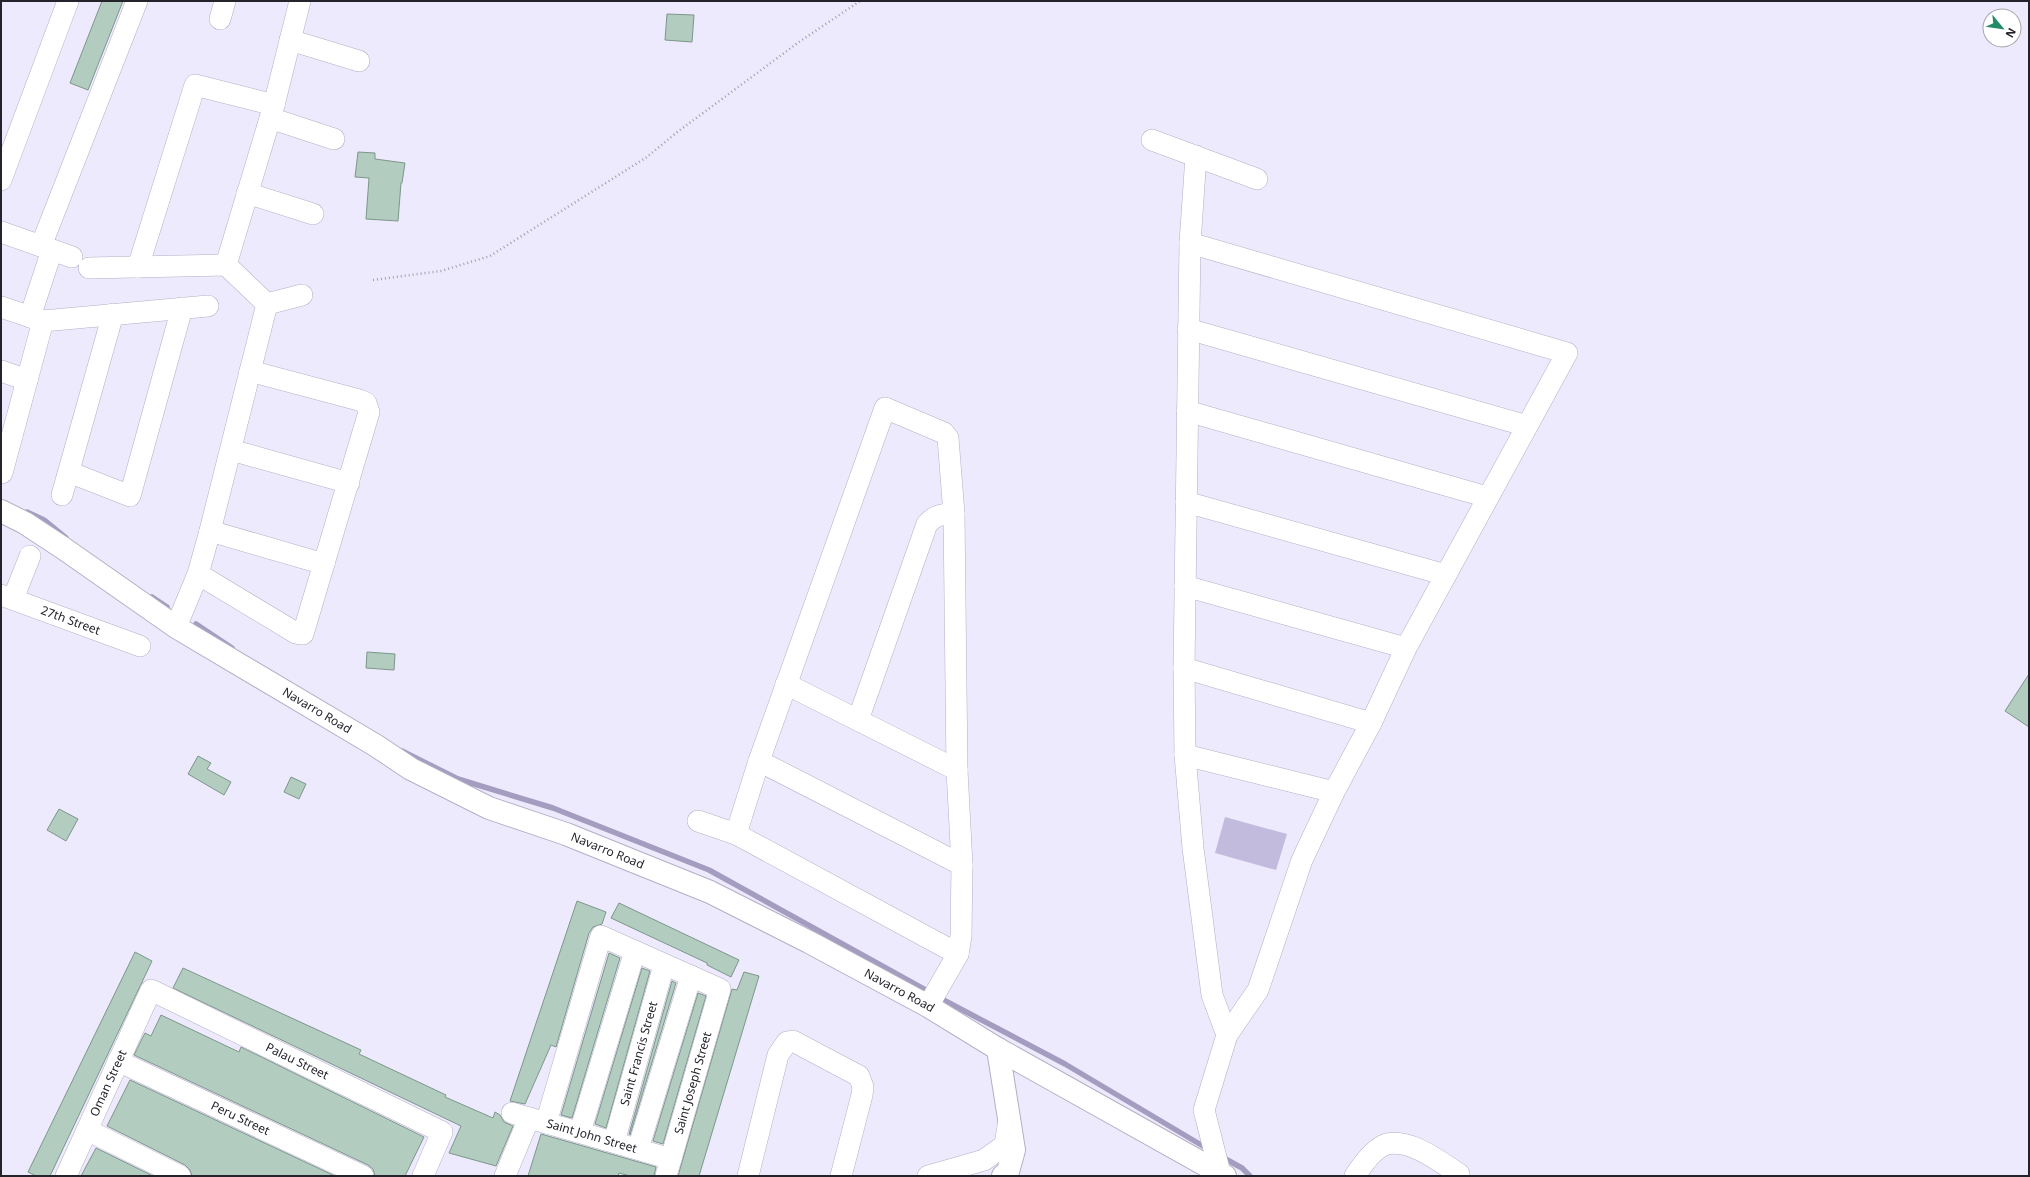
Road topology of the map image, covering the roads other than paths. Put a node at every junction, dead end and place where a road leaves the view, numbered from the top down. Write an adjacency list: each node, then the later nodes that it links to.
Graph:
1 (68, 1): 11 (street)
2 (137, 1): 16 (street)
3 (300, 1): 4 (street)
4 (290, 40): 5 (street); 6 (street)
5 (360, 61)
6 (272, 111): 7 (street); 12 (street); 19 (street)
7 (334, 139)
8 (1152, 140): 9 (street)
9 (1196, 156): 10 (street); 15 (street)
10 (1257, 179)
11 (1, 180)
12 (247, 193): 13 (street); 18 (street)
13 (313, 214)
14 (1, 232): 16 (street)
15 (1190, 243): 28 (street); 33 (street)
16 (46, 248): 17 (street); 27 (street)
17 (72, 257)
18 (226, 265): 19 (street); 22 (street)
19 (138, 267): 20 (street)
20 (89, 268)
21 (302, 295): 22 (street)
22 (267, 304): 30 (street)
23 (208, 306): 25 (street)
24 (1, 307): 27 (street)
25 (182, 308): 26 (street); 36 (street)
26 (113, 314): 27 (street); 36 (street)
27 (36, 319): 31 (street)
28 (1188, 329): 32 (street); 33 (street)
29 (1, 371): 31 (street)
30 (250, 371): 35 (street); 38 (street)
31 (27, 380): 34 (street)
32 (1187, 411): 40 (street); 41 (street)
33 (1527, 426): 40 (street)
34 (6, 441): 37 (street)
35 (231, 450): 38 (street); 44 (street)
36 (69, 472): 39 (street)
37 (2, 473)
38 (349, 483): 46 (street)
39 (62, 495)
40 (1487, 497): 48 (street)
41 (1186, 502): 48 (street); 49 (street)
42 (1, 511): 51 (street, Navarro Road)
43 (954, 514): 55 (street); 56 (street); 60 (street)
44 (210, 531): 46 (street); 47 (street)
45 (30, 556): 50 (street)
46 (324, 564): 47 (street)
47 (198, 574): 51 (street)
48 (1446, 575): 53 (street)
49 (1185, 586): 53 (street); 54 (street)
50 (7, 597): 52 (street, 27th Street)
51 (176, 627): 70 (street, Navarro Road)
52 (140, 646)
53 (1406, 648): 57 (street)
54 (1184, 668): 57 (street); 58 (street)
55 (786, 684): 56 (street); 59 (street)
56 (858, 720): 60 (street)
57 (1371, 723): 61 (street)
58 (1185, 755): 61 (street); 71 (street)
59 (759, 761): 63 (street); 64 (street)
60 (957, 770): 64 (street)
61 (1334, 792): 71 (street)
62 (698, 821): 63 (street)
63 (736, 834): 66 (street)
64 (962, 865): 66 (street)
65 (635, 952): 67 (street); 75 (street); 77 (street)
66 (958, 954): 70 (street)
67 (664, 964): 68 (street); 78 (street, Saint Francis Street)
68 (691, 976): 79 (street); 81 (street, Saint Joseph Street)
69 (151, 990): 73 (street, Oman Street); 87 (street, Palau Street)
70 (932, 998): 72 (street, Navarro Road)
71 (1227, 1035): 80 (street)
72 (998, 1049): 74 (street); 80 (street, Navarro Road)
73 (118, 1061): 76 (street, Oman Street); 86 (street, Peru Street)
74 (1010, 1117): 90 (street); 91 (street)
75 (529, 1118): 77 (street, Saint John Street); 83 (street)
76 (87, 1130): 84 (street, Oman Street); 85 (street)
77 (580, 1132): 78 (street, Saint John Street)
78 (614, 1142): 79 (street, Saint John Street)
79 (638, 1149): 81 (street, Saint John Street)
80 (1219, 1163)
81 (669, 1167)
82 (1460, 1174): 92 (street)
83 (508, 1175)
84 (66, 1176)
85 (180, 1176)
86 (363, 1176)
87 (423, 1176)
88 (748, 1176): 89 (street)
89 (841, 1176)
90 (928, 1176)
91 (1003, 1176)
92 (1355, 1176)

